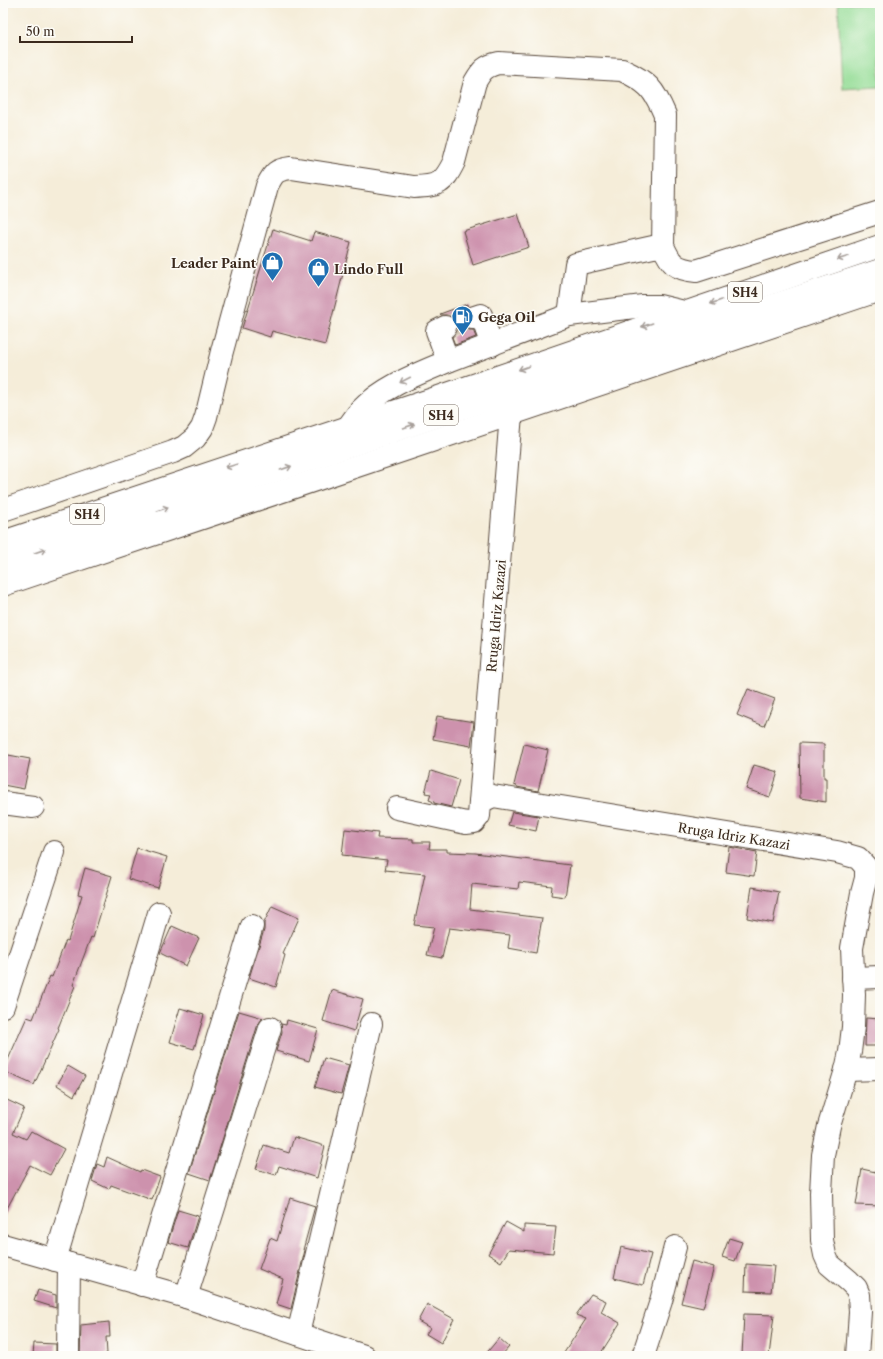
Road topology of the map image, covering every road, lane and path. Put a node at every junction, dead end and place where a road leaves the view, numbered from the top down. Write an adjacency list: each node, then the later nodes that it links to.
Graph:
1 (880, 212): 2 (main road)
2 (663, 246): 7 (main road); 14 (main road)
3 (880, 246): 6 (main road, SH4, one-way to 6)
4 (880, 270): 16 (main road, SH4, one-way to 4)
5 (880, 290): 12 (main road)
6 (684, 312): 7 (main road); 13 (main road, SH4, one-way to 13)
7 (569, 315): 10 (main road)
8 (472, 318): 10 (main road)
9 (445, 328): 11 (main road)
10 (492, 344): 11 (main road)
11 (444, 362): 13 (main road, one-way to 13)
12 (511, 414): 17 (main road); 18 (main road, Rruga Idriz Kazazi)
13 (348, 427): 15 (main road, SH4, one-way to 15)
14 (3, 510)
15 (3, 542)
16 (3, 564)
17 (3, 585)
18 (480, 802): 21 (main road); 26 (main road, Rruga Idriz Kazazi)
19 (3, 803): 20 (main road)
20 (33, 807)
21 (397, 808)
22 (54, 852): 27 (main road)
23 (159, 913): 34 (main road)
24 (252, 926): 35 (main road)
25 (880, 977): 26 (main road)
26 (853, 978): 31 (main road, Rruga Idriz Kazazi)
27 (3, 1006)
28 (371, 1024): 37 (main road)
29 (270, 1028): 36 (main road)
30 (880, 1069): 31 (main road)
31 (846, 1070): 41 (main road, Rruga Idriz Kazazi)
32 (3, 1245): 34 (main road)
33 (675, 1247): 40 (main road)
34 (62, 1262): 35 (main road); 38 (main road)
35 (142, 1285): 36 (main road)
36 (186, 1297): 37 (main road)
37 (298, 1334): 39 (main road)
38 (68, 1356)
39 (364, 1356)
40 (643, 1356)
41 (857, 1356)

